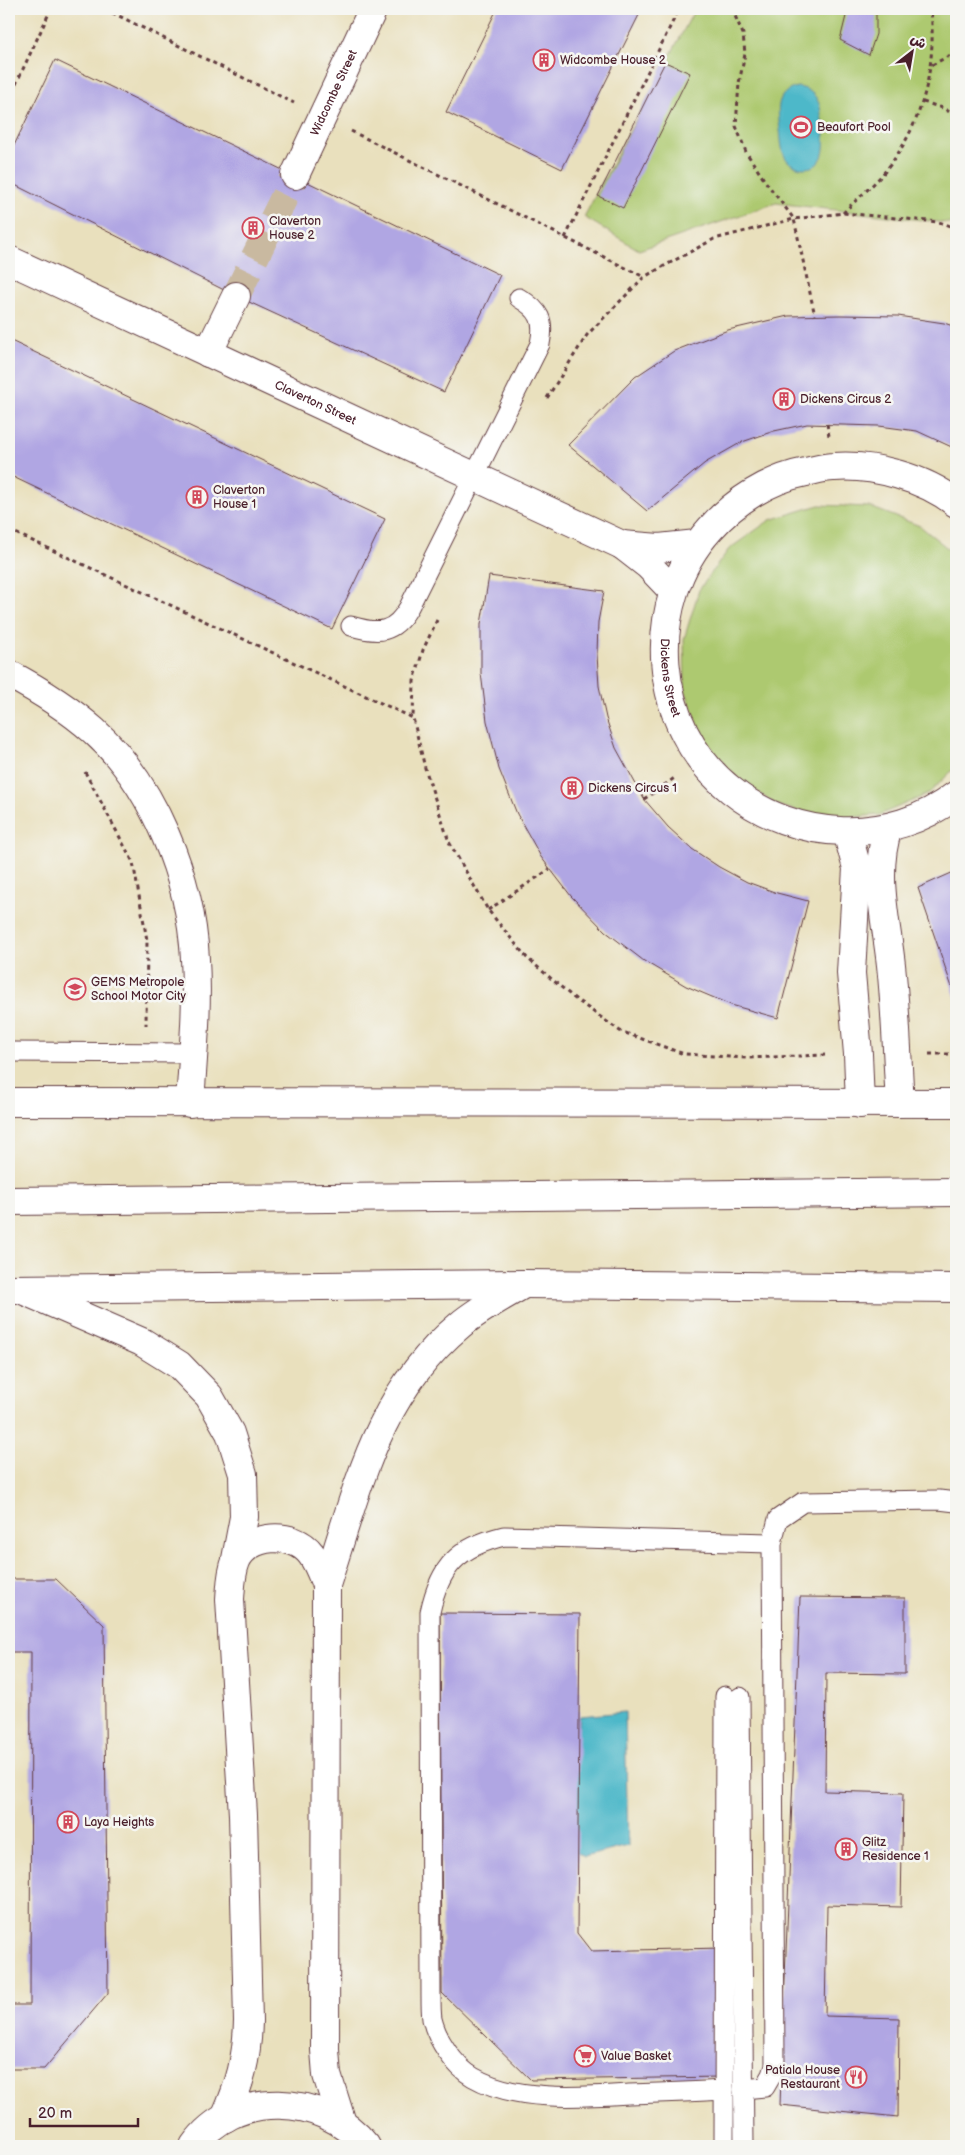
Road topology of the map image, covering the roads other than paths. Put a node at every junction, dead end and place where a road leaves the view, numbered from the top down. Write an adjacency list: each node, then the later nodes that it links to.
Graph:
1 (373, 9): 2 (street, Widcombe Street)
2 (295, 175)
3 (9, 260): 6 (street, Claverton Street)
4 (236, 296): 6 (street)
5 (518, 298): 7 (lane)
6 (208, 353): 7 (street, Claverton Street)
7 (474, 477): 10 (street, Claverton Street); 12 (lane)
8 (956, 503): 9 (street, Dickens Street)
9 (697, 544): 10 (street, Claverton Street); 11 (street, Dickens Street)
10 (622, 545): 11 (street, Claverton Street)
11 (673, 591): 16 (street, Dickens Street)
12 (351, 626)
13 (9, 674): 18 (street)
14 (956, 795): 15 (street, Dickens Street)
15 (888, 828): 16 (street, Dickens Street); 21 (street)
16 (847, 832): 23 (street)
17 (9, 1052): 18 (lane)
18 (194, 1053): 20 (street)
19 (9, 1102): 20 (street)
20 (190, 1103): 23 (street)
21 (900, 1103): 22 (street); 23 (street)
22 (956, 1103)
23 (860, 1104)
24 (956, 1192): 25 (street)
25 (9, 1200)
26 (524, 1284): 27 (street); 28 (street); 32 (street)
27 (956, 1288)
28 (14, 1289): 31 (street)
29 (956, 1502): 30 (lane)
30 (772, 1543): 33 (lane); 34 (lane)
31 (236, 1559): 32 (street); 35 (street)
32 (326, 1585): 36 (street)
33 (724, 2090): 34 (lane); 39 (lane)
34 (743, 2090): 40 (lane)
35 (225, 2118): 36 (street); 37 (street)
36 (342, 2123): 38 (street)
37 (194, 2146)
38 (366, 2146)
39 (724, 2146)
40 (744, 2146)

